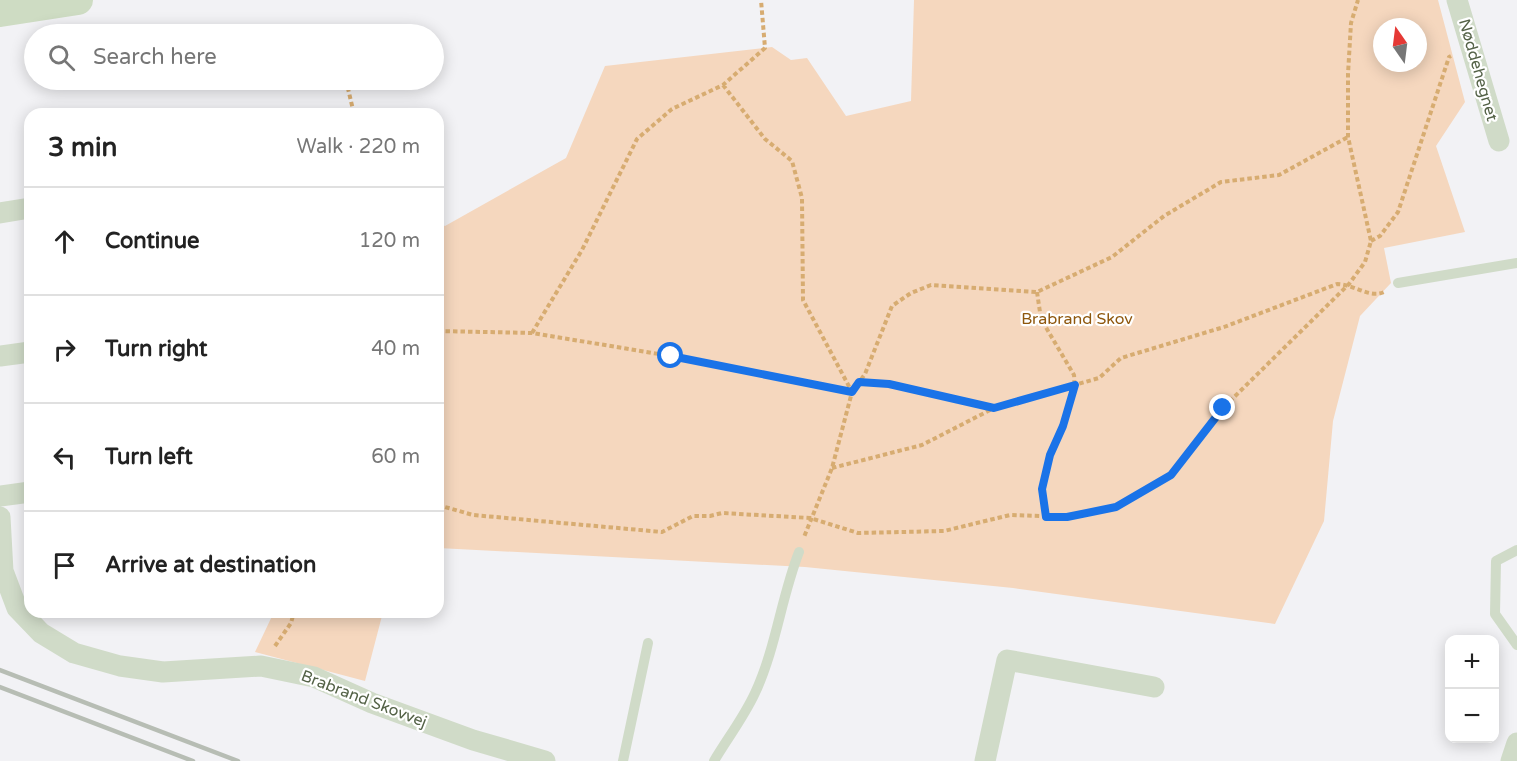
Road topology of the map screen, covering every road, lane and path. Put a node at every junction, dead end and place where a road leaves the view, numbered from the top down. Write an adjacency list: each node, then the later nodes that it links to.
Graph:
1 (78, 0): 5 (main road)
2 (761, 0): 7 (path)
3 (1358, 0): 10 (path)
4 (1457, 0): 6 (street, Nøddehegnet)
5 (0, 12)
6 (1471, 48): 11 (street, Nøddehegnet); 14 (path)
7 (723, 85): 20 (path); 25 (path)
8 (348, 90): 9 (path)
9 (353, 108)
10 (1348, 137): 14 (path); 18 (path)
11 (1499, 141)
12 (24, 209): 13 (street)
13 (0, 213)
14 (1371, 241): 17 (path)
15 (1517, 263): 16 (lane)
16 (1398, 283): 17 (path)
17 (1349, 284): 24 (path); 32 (path)
18 (1037, 292): 23 (path); 24 (path)
19 (444, 331): 20 (path)
20 (532, 333): 25 (path)
21 (24, 353): 22 (street)
22 (0, 356)
23 (859, 382): 25 (path); 26 (path)
24 (1075, 385): 26 (path); 32 (path)
25 (852, 392): 27 (path)
26 (994, 408): 27 (path)
27 (831, 468): 33 (path)
28 (24, 493): 29 (street)
29 (0, 496)
30 (444, 507): 33 (path)
31 (0, 517): 36 (street, Brabrand Skovvej)
32 (1046, 517): 33 (path)
33 (810, 518): 35 (path)
34 (1517, 550): 40 (lane)
35 (799, 552): 46 (lane)
36 (24, 615)
37 (27, 618): 41 (street, Brabrand Skovvej)
38 (292, 618): 41 (path)
39 (648, 643): 45 (lane)
40 (1517, 645)
41 (261, 666): 44 (street, Brabrand Skovvej)
42 (1154, 687): 47 (street)
43 (1517, 743): 48 (street)
44 (545, 761)
45 (623, 761)
46 (714, 761)
47 (985, 761)
48 (1511, 761)

